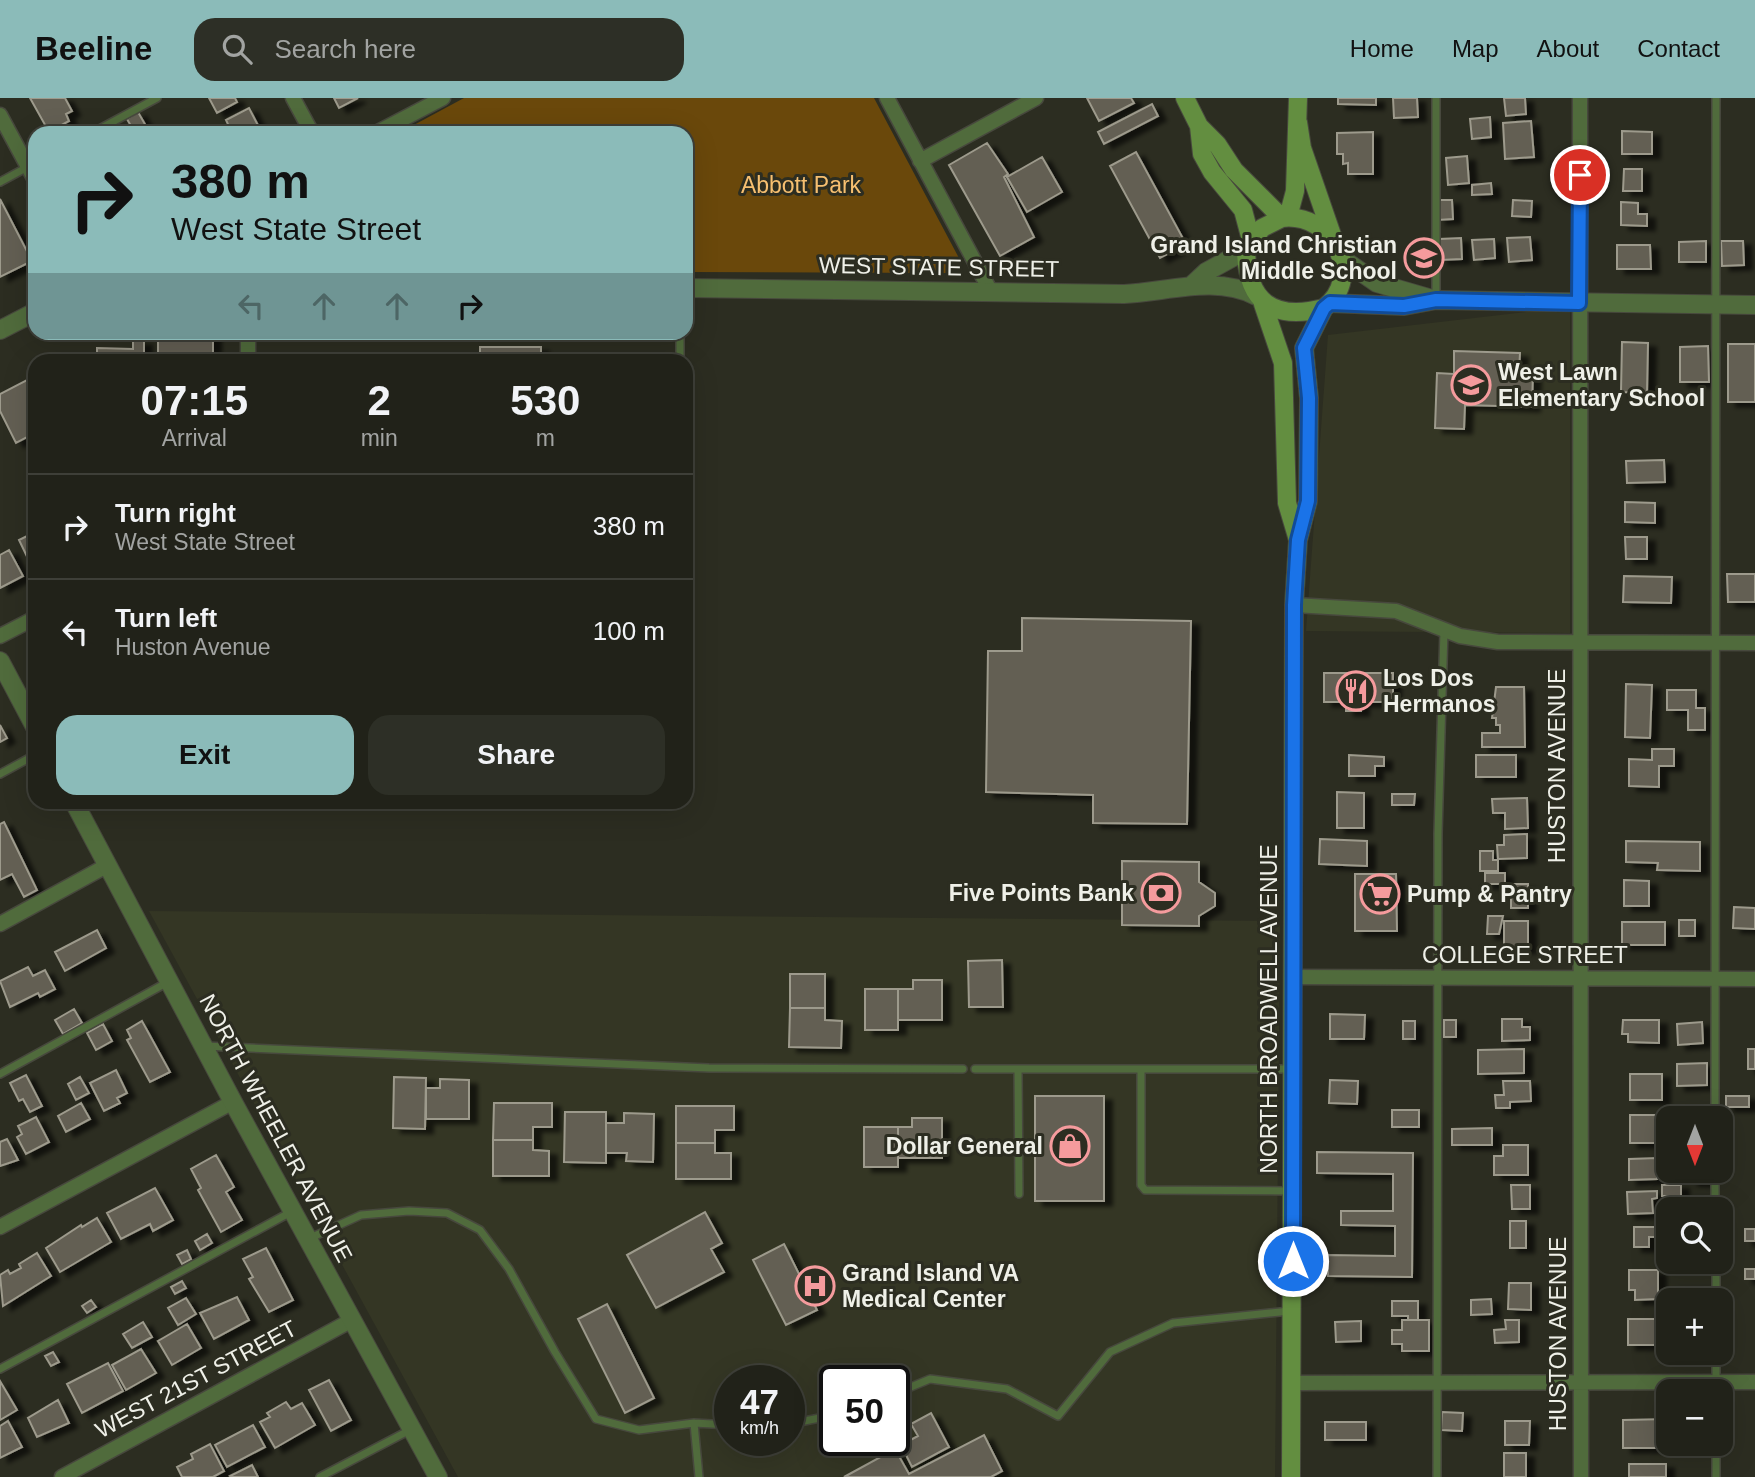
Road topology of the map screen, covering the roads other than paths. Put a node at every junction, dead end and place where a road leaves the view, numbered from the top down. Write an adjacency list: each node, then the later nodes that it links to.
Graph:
1 (157, 98): 14 (lane)
2 (293, 98): 15 (street)
3 (443, 98): 16 (street)
4 (887, 98): 17 (street)
5 (1036, 98): 17 (street)
6 (1185, 98): 13 (main road)
7 (1298, 98): 12 (main road)
8 (1436, 98): 29 (lane)
9 (1580, 98): 30 (street, HUSTON AVENUE)
10 (1716, 98): 31 (lane)
11 (0, 115): 18 (street)
12 (1298, 122): 21 (main road); 22 (main road)
13 (1199, 125): 21 (main road); 23 (main road)
14 (105, 126)
15 (308, 126)
16 (389, 126)
17 (920, 161): 27 (street)
18 (28, 162)
19 (28, 172): 20 (lane)
20 (0, 182)
21 (1285, 218): 22 (main road); 23 (main road)
22 (1333, 237): 24 (main road)
23 (1248, 245): 25 (street, WEST STATE STREET); 28 (main road)
24 (1341, 258): 29 (street); 33 (main road)
25 (1191, 286): 27 (street, WEST STATE STREET); 28 (street, WEST STATE STREET)
26 (693, 288): 27 (street, WEST STATE STREET)
27 (991, 292)
28 (1260, 300): 33 (main road); 36 (main road, NORTH BROADWELL AVENUE)
29 (1436, 300): 30 (street); 33 (street)
30 (1579, 303): 31 (street); 41 (street, HUSTON AVENUE)
31 (1717, 305): 32 (street); 42 (lane)
32 (1755, 305)
33 (1327, 306): 36 (main road, NORTH BROADWELL AVENUE)
34 (28, 316): 35 (street)
35 (0, 330)
36 (1298, 540): 37 (main road, NORTH BROADWELL AVENUE)
37 (1294, 605): 39 (street); 51 (main road, NORTH BROADWELL AVENUE)
38 (28, 622): 40 (street)
39 (1444, 629): 41 (street); 52 (lane)
40 (0, 636)
41 (1580, 643): 42 (street); 53 (street, HUSTON AVENUE)
42 (1717, 643): 43 (street); 54 (lane)
43 (1755, 643)
44 (0, 661): 45 (street)
45 (28, 714)
46 (28, 759): 47 (lane)
47 (0, 774)
48 (78, 809): 49 (street, NORTH WHEELER AVENUE)
49 (108, 865): 50 (street); 56 (street, NORTH WHEELER AVENUE)
50 (0, 923)
51 (1294, 978): 52 (street, COLLEGE STREET); 62 (main road, NORTH BROADWELL AVENUE)
52 (1438, 978): 53 (street, COLLEGE STREET); 74 (lane)
53 (1580, 978): 54 (street, COLLEGE STREET); 75 (street, HUSTON AVENUE)
54 (1714, 979): 55 (street, COLLEGE STREET); 65 (lane)
55 (1755, 979)
56 (169, 982): 57 (street, NORTH WHEELER AVENUE); 63 (lane)
57 (203, 1046): 58 (lane); 64 (street, NORTH WHEELER AVENUE)
58 (962, 1069)
59 (975, 1069): 60 (lane)
60 (1018, 1069): 61 (lane); 67 (lane)
61 (1142, 1069): 62 (lane); 66 (lane)
62 (1294, 1069): 66 (main road, NORTH BROADWELL AVENUE)
63 (0, 1074)
64 (233, 1102): 68 (street, NORTH WHEELER AVENUE); 69 (street)
65 (1715, 1106)
66 (1293, 1191): 71 (main road, NORTH BROADWELL AVENUE)
67 (1019, 1194)
68 (292, 1211): 70 (street, NORTH WHEELER AVENUE); 73 (lane)
69 (0, 1227)
70 (307, 1239): 72 (street, NORTH WHEELER AVENUE); 81 (lane)
71 (1293, 1311): 77 (main road, NORTH BROADWELL AVENUE); 80 (lane)
72 (352, 1320): 83 (street, NORTH WHEELER AVENUE); 85 (street, WEST 21ST STREET)
73 (0, 1369)
74 (1436, 1382): 75 (street); 77 (street); 90 (lane)
75 (1580, 1382): 78 (street); 91 (street, HUSTON AVENUE)
76 (1755, 1382): 79 (street)
77 (1291, 1383): 89 (main road, NORTH BROADWELL AVENUE)
78 (1656, 1385)
79 (1733, 1385)
80 (910, 1387)
81 (694, 1423): 82 (lane); 88 (lane)
82 (714, 1424)
83 (412, 1429): 86 (lane); 87 (street, NORTH WHEELER AVENUE)
84 (1716, 1456): 92 (lane)
85 (62, 1477)
86 (320, 1477)
87 (438, 1477)
88 (698, 1477)
89 (1291, 1477)
90 (1437, 1477)
91 (1581, 1477)
92 (1716, 1477)

